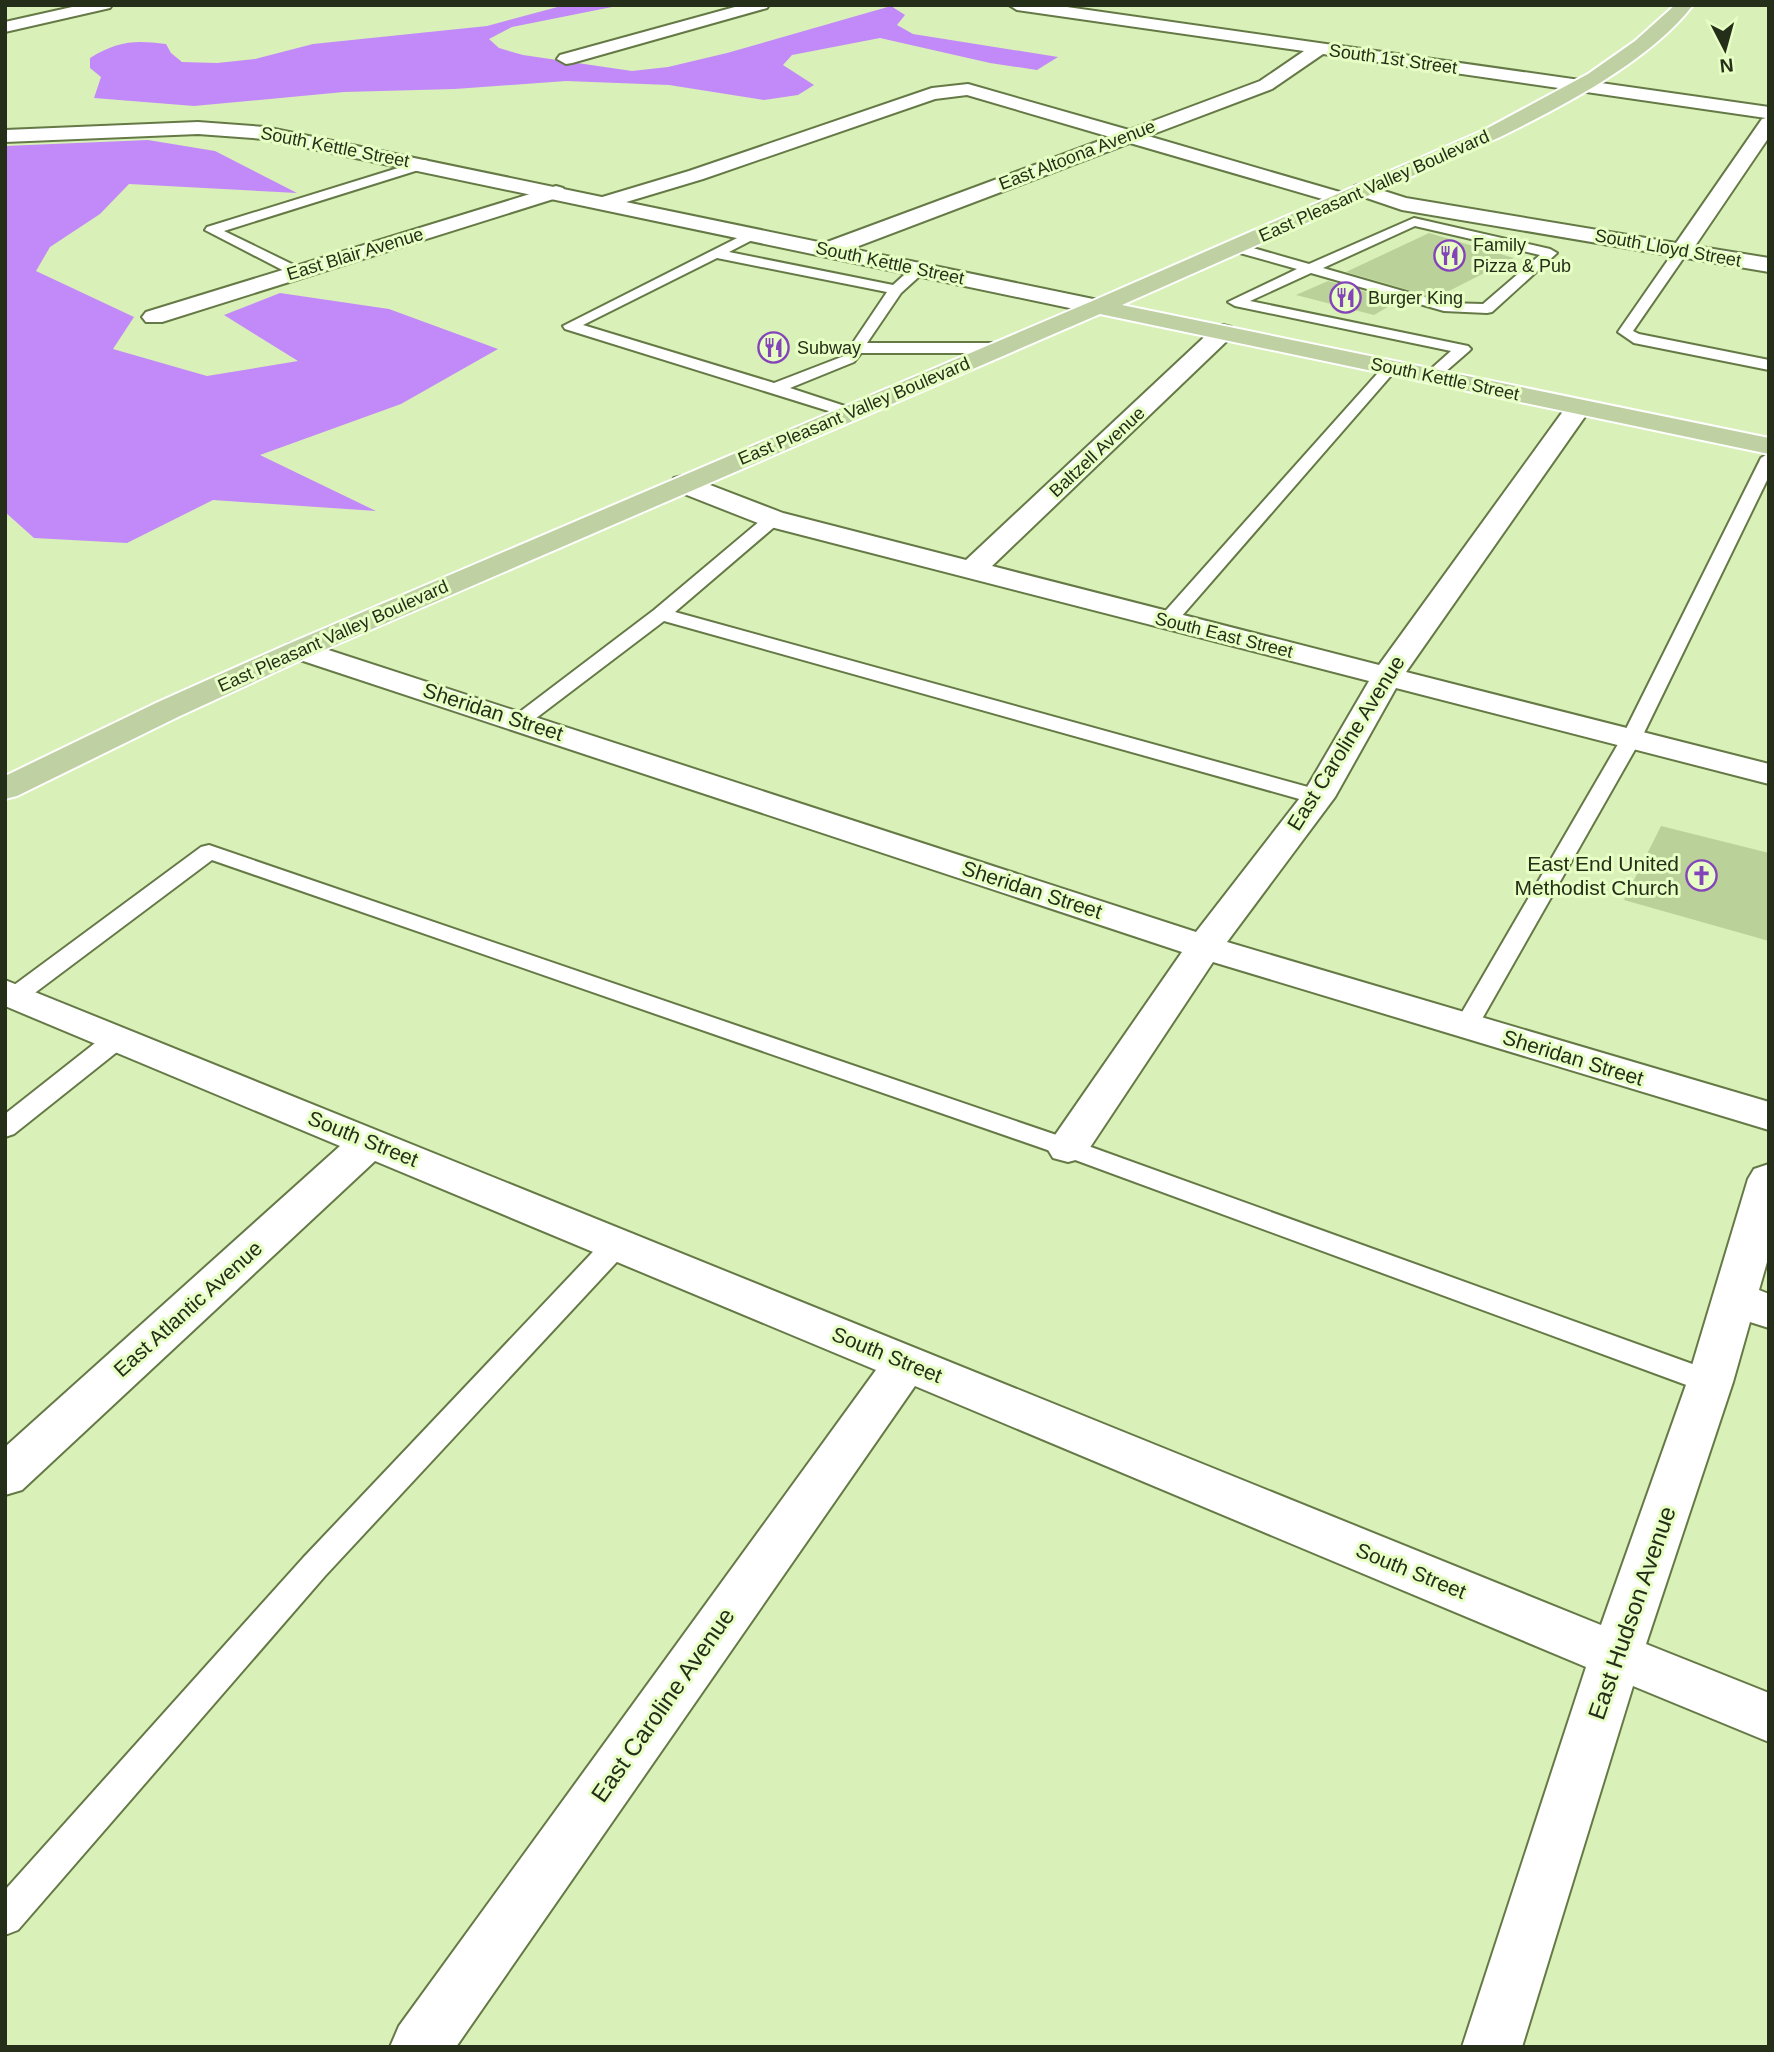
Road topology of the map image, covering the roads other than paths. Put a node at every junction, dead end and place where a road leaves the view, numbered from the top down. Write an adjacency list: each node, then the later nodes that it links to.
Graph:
1 (104, 5): 7 (street)
2 (761, 5): 9 (street)
3 (1017, 5): 6 (street, South 1st Street)
4 (1685, 5): 10 (main road, East Pleasant Valley Boulevard)
5 (1167, 11): 6 (street)
6 (1147, 24): 8 (street, South 1st Street)
7 (5, 27)
8 (1321, 48): 10 (street, South 1st Street); 14 (street, East Altoona Avenue)
9 (566, 59)
10 (1584, 86): 11 (street, South 1st Street); 17 (main road, East Pleasant Valley Boulevard)
11 (1769, 113)
12 (1769, 123): 24 (street)
13 (5, 136): 15 (street, South Kettle Street)
14 (1123, 137): 17 (street, South Lloyd Street); 18 (street, South Lloyd Street); 23 (street, East Altoona Avenue)
15 (424, 164): 16 (street, South Kettle Street); 29 (lane)
16 (556, 192): 18 (street, South Kettle Street); 29 (street, East Blair Avenue)
17 (1352, 195): 19 (street, South Lloyd Street); 22 (main road, East Pleasant Valley Boulevard)
18 (606, 202): 21 (street, South Kettle Street)
19 (1443, 211): 20 (lane); 24 (street, South Lloyd Street)
20 (1414, 222): 28 (lane); 31 (lane)
21 (752, 234): 23 (street, South Kettle Street); 25 (lane)
22 (1234, 247): 28 (lane); 32 (main road, East Pleasant Valley Boulevard)
23 (827, 250): 27 (street, South Kettle Street)
24 (1682, 250): 26 (street, South Lloyd Street); 38 (lane)
25 (715, 253): 30 (lane); 41 (lane)
26 (1769, 265)
27 (919, 269): 30 (lane); 32 (street, South Kettle Street)
28 (1309, 269): 31 (lane); 34 (lane)
29 (298, 272): 33 (street, East Blair Avenue)
30 (896, 290): 36 (lane)
31 (1421, 300): 34 (lane)
32 (1098, 307): 35 (main road, South Kettle Street); 37 (main road, East Pleasant Valley Boulevard)
33 (154, 317)
34 (1374, 330): 40 (lane)
35 (1223, 332): 39 (main road, South Kettle Street); 48 (street, Baltzell Avenue)
36 (857, 348): 37 (lane); 41 (lane)
37 (1004, 348): 43 (main road, East Pleasant Valley Boulevard)
38 (1769, 365)
39 (1390, 368): 40 (main road, South Kettle Street); 50 (lane)
40 (1431, 376): 42 (main road, South Kettle Street)
41 (775, 388): 43 (lane)
42 (1578, 408): 44 (main road, South Kettle Street); 52 (street, East Caroline Avenue)
43 (851, 413): 46 (main road, East Pleasant Valley Boulevard)
44 (1769, 446)
45 (1769, 458): 54 (lane)
46 (683, 484): 47 (street, South East Street); 51 (main road, East Pleasant Valley Boulevard)
47 (773, 519): 48 (street, South East Street); 49 (lane)
48 (971, 571): 50 (street, South East Street)
49 (661, 614): 53 (lane); 57 (lane)
50 (1167, 621): 52 (street, South East Street)
51 (299, 650): 53 (street, Sheridan Street); 56 (main road, East Pleasant Valley Boulevard)
52 (1387, 676): 54 (street, South East Street); 57 (street, East Caroline Avenue)
53 (520, 721): 58 (street, Sheridan Street)
54 (1631, 739): 55 (street, South East Street); 60 (lane)
55 (1769, 774)
56 (5, 789)
57 (1318, 797): 58 (street, East Caroline Avenue)
58 (1204, 947): 60 (street, Sheridan Street); 65 (street, East Caroline Avenue)
59 (10, 994): 61 (street, South Street); 65 (lane)
60 (1466, 1026): 62 (street, Sheridan Street)
61 (118, 1038): 63 (lane); 64 (street, South Street)
62 (1769, 1116)
63 (5, 1128)
64 (370, 1142): 67 (street, South Street); 71 (street, East Atlantic Avenue)
65 (1068, 1149): 70 (lane)
66 (1769, 1179): 68 (street, East Hudson Avenue)
67 (617, 1244): 69 (street, South Street); 74 (lane)
68 (1752, 1305): 70 (street, East Hudson Avenue)
69 (906, 1363): 72 (street, South Street); 75 (street, East Caroline Avenue)
70 (1710, 1381): 72 (street, East Hudson Avenue)
71 (5, 1476)
72 (1616, 1656): 73 (street, South Street); 76 (street, East Hudson Avenue)
73 (1769, 1718)
74 (5, 1917)
75 (420, 2047)
76 (1492, 2047)

